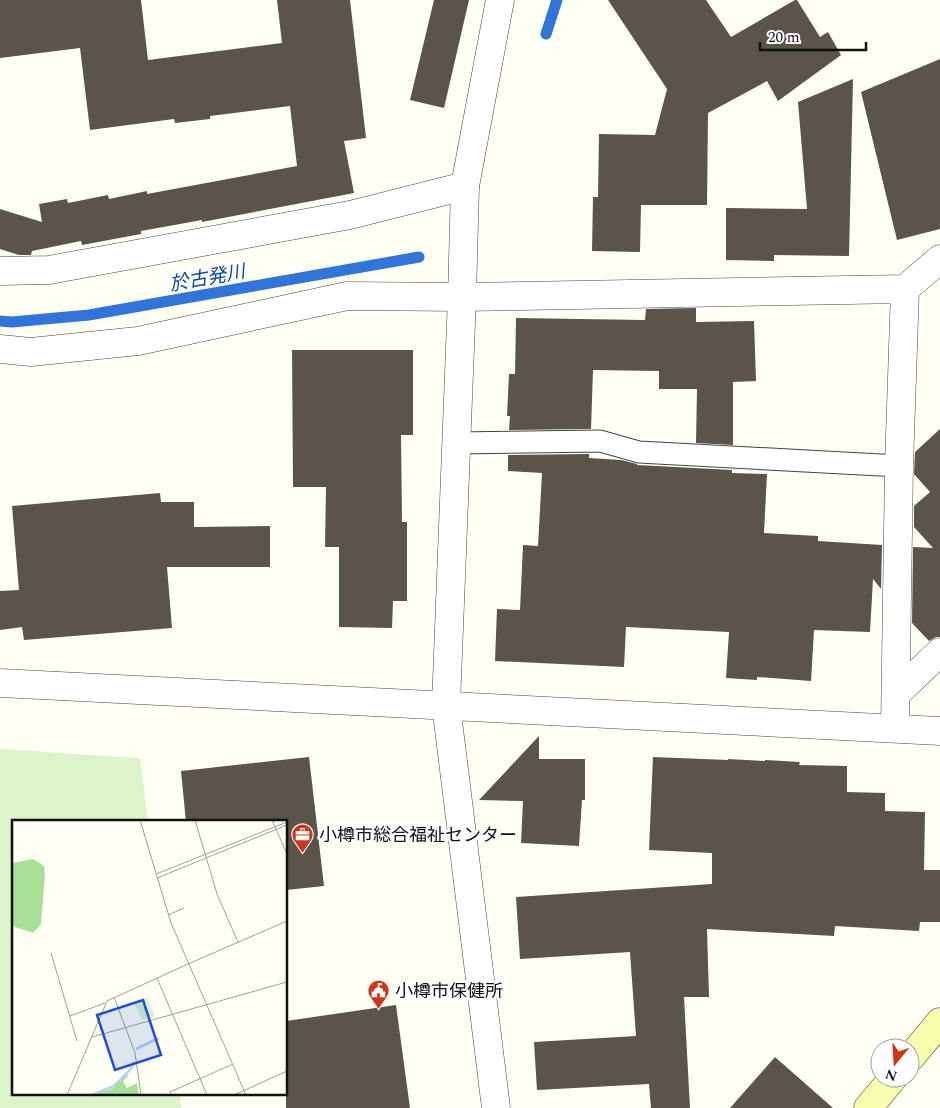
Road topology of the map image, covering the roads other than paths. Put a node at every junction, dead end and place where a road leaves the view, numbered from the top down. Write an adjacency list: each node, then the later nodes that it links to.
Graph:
1 (500, 0): 2 (street)
2 (464, 186): 4 (street); 6 (street)
3 (940, 259): 5 (street)
4 (0, 271)
5 (905, 289): 6 (street); 9 (street)
6 (462, 297): 7 (street); 8 (street)
7 (0, 349)
8 (456, 443): 9 (lane); 13 (street)
9 (899, 466): 12 (street)
10 (940, 652): 12 (street)
11 (0, 683): 13 (street)
12 (896, 694): 14 (street)
13 (446, 705): 14 (street); 19 (street)
14 (896, 728): 15 (street)
15 (940, 731)
16 (940, 1022): 17 (main road)
17 (920, 1046)
18 (885, 1088): 20 (main road)
19 (496, 1108)
20 (868, 1108)

